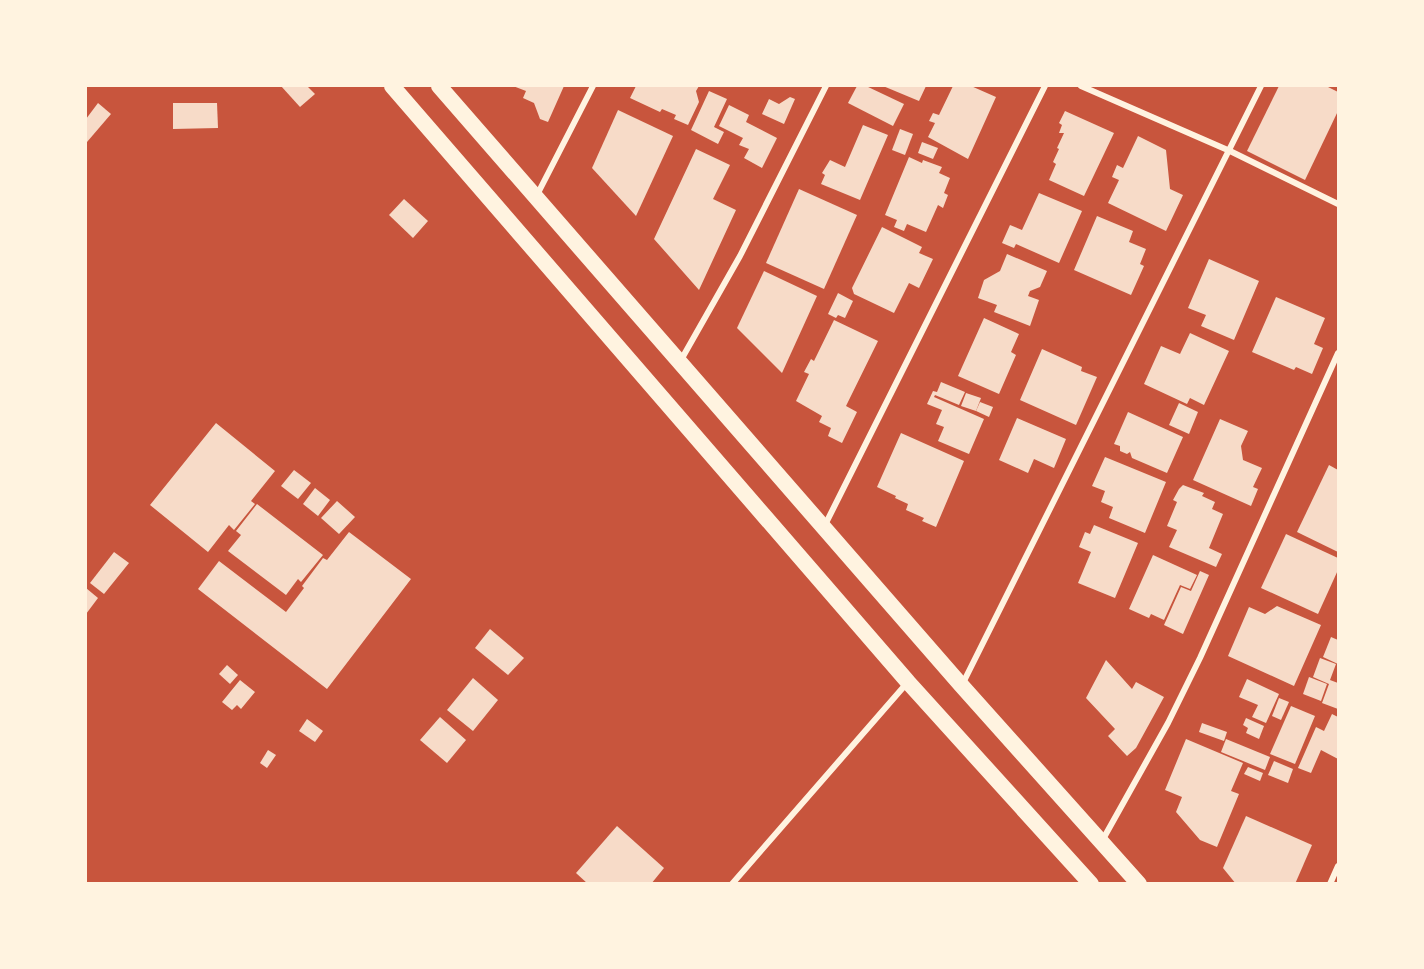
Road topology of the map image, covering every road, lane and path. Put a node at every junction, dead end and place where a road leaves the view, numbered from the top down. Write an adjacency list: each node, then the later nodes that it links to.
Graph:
1 (392, 86): 14 (highway)
2 (439, 86): 9 (highway)
3 (593, 86): 9 (street)
4 (826, 86): 12 (street)
5 (1045, 86): 13 (street)
6 (1081, 86): 8 (street)
7 (1261, 86): 8 (street)
8 (1230, 151): 10 (street); 15 (street)
9 (536, 198): 12 (highway)
10 (1338, 204)
11 (1338, 353): 16 (street)
12 (680, 363): 13 (highway)
13 (824, 528): 15 (highway)
14 (908, 682): 18 (street); 19 (highway)
15 (962, 685): 16 (highway)
16 (1101, 841): 20 (highway)
17 (1338, 866): 21 (street)
18 (732, 884)
19 (1091, 884)
20 (1139, 884)
21 (1330, 884)

